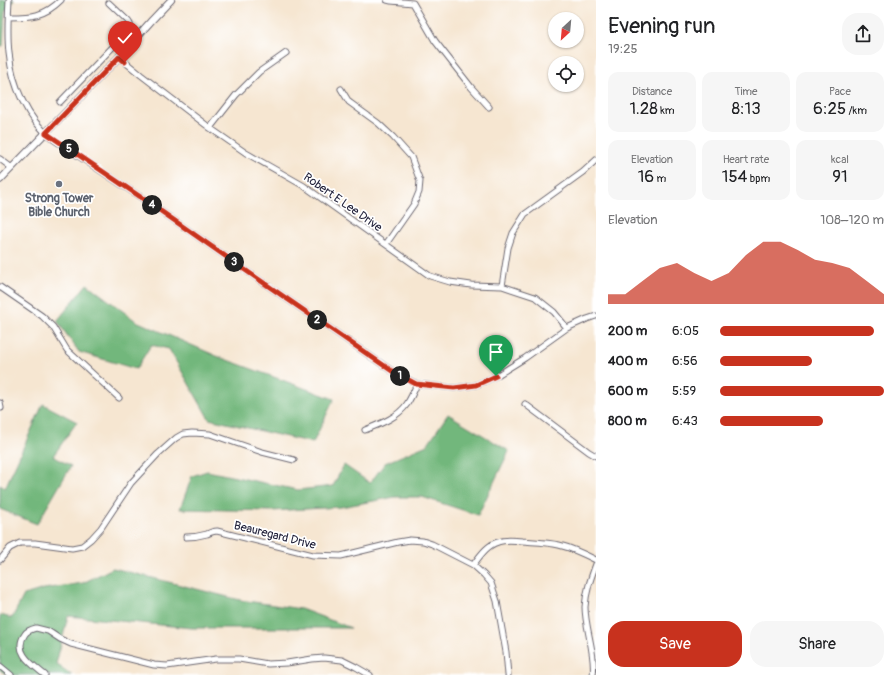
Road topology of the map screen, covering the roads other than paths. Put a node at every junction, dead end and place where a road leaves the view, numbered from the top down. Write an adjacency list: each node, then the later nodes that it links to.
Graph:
1 (9, 0): 6 (street)
2 (61, 0): 6 (street)
3 (171, 0): 8 (main road)
4 (387, 0): 13 (street)
5 (109, 3): 9 (street)
6 (9, 17): 15 (street)
7 (286, 54): 14 (street)
8 (119, 57): 10 (main road); 14 (street, Robert E Lee Drive)
9 (88, 72): 10 (street); 12 (street)
10 (97, 79): 15 (main road)
11 (341, 89): 20 (street)
12 (60, 102)
13 (489, 107)
14 (210, 128): 20 (street, Robert E Lee Drive)
15 (46, 133): 18 (main road); 25 (street)
16 (0, 159): 18 (street)
17 (596, 160): 21 (street)
18 (12, 168): 19 (main road)
19 (0, 180)
20 (386, 244): 21 (street, Robert E Lee Drive)
21 (502, 286): 24 (street, Robert E Lee Drive)
22 (0, 287): 26 (street)
23 (596, 316): 24 (street)
24 (567, 328): 25 (street)
25 (416, 384): 28 (street)
26 (119, 398)
27 (524, 404): 29 (street)
28 (365, 430)
29 (596, 456)
30 (294, 460): 32 (street)
31 (186, 537): 35 (street, Beauregard Drive)
32 (0, 560)
33 (596, 560): 35 (street)
34 (596, 564): 41 (street)
35 (474, 565): 40 (street, Beauregard Drive)
36 (0, 666): 37 (street)
37 (11, 675)
38 (45, 675): 39 (street)
39 (370, 675)
40 (508, 675)
41 (593, 675)

